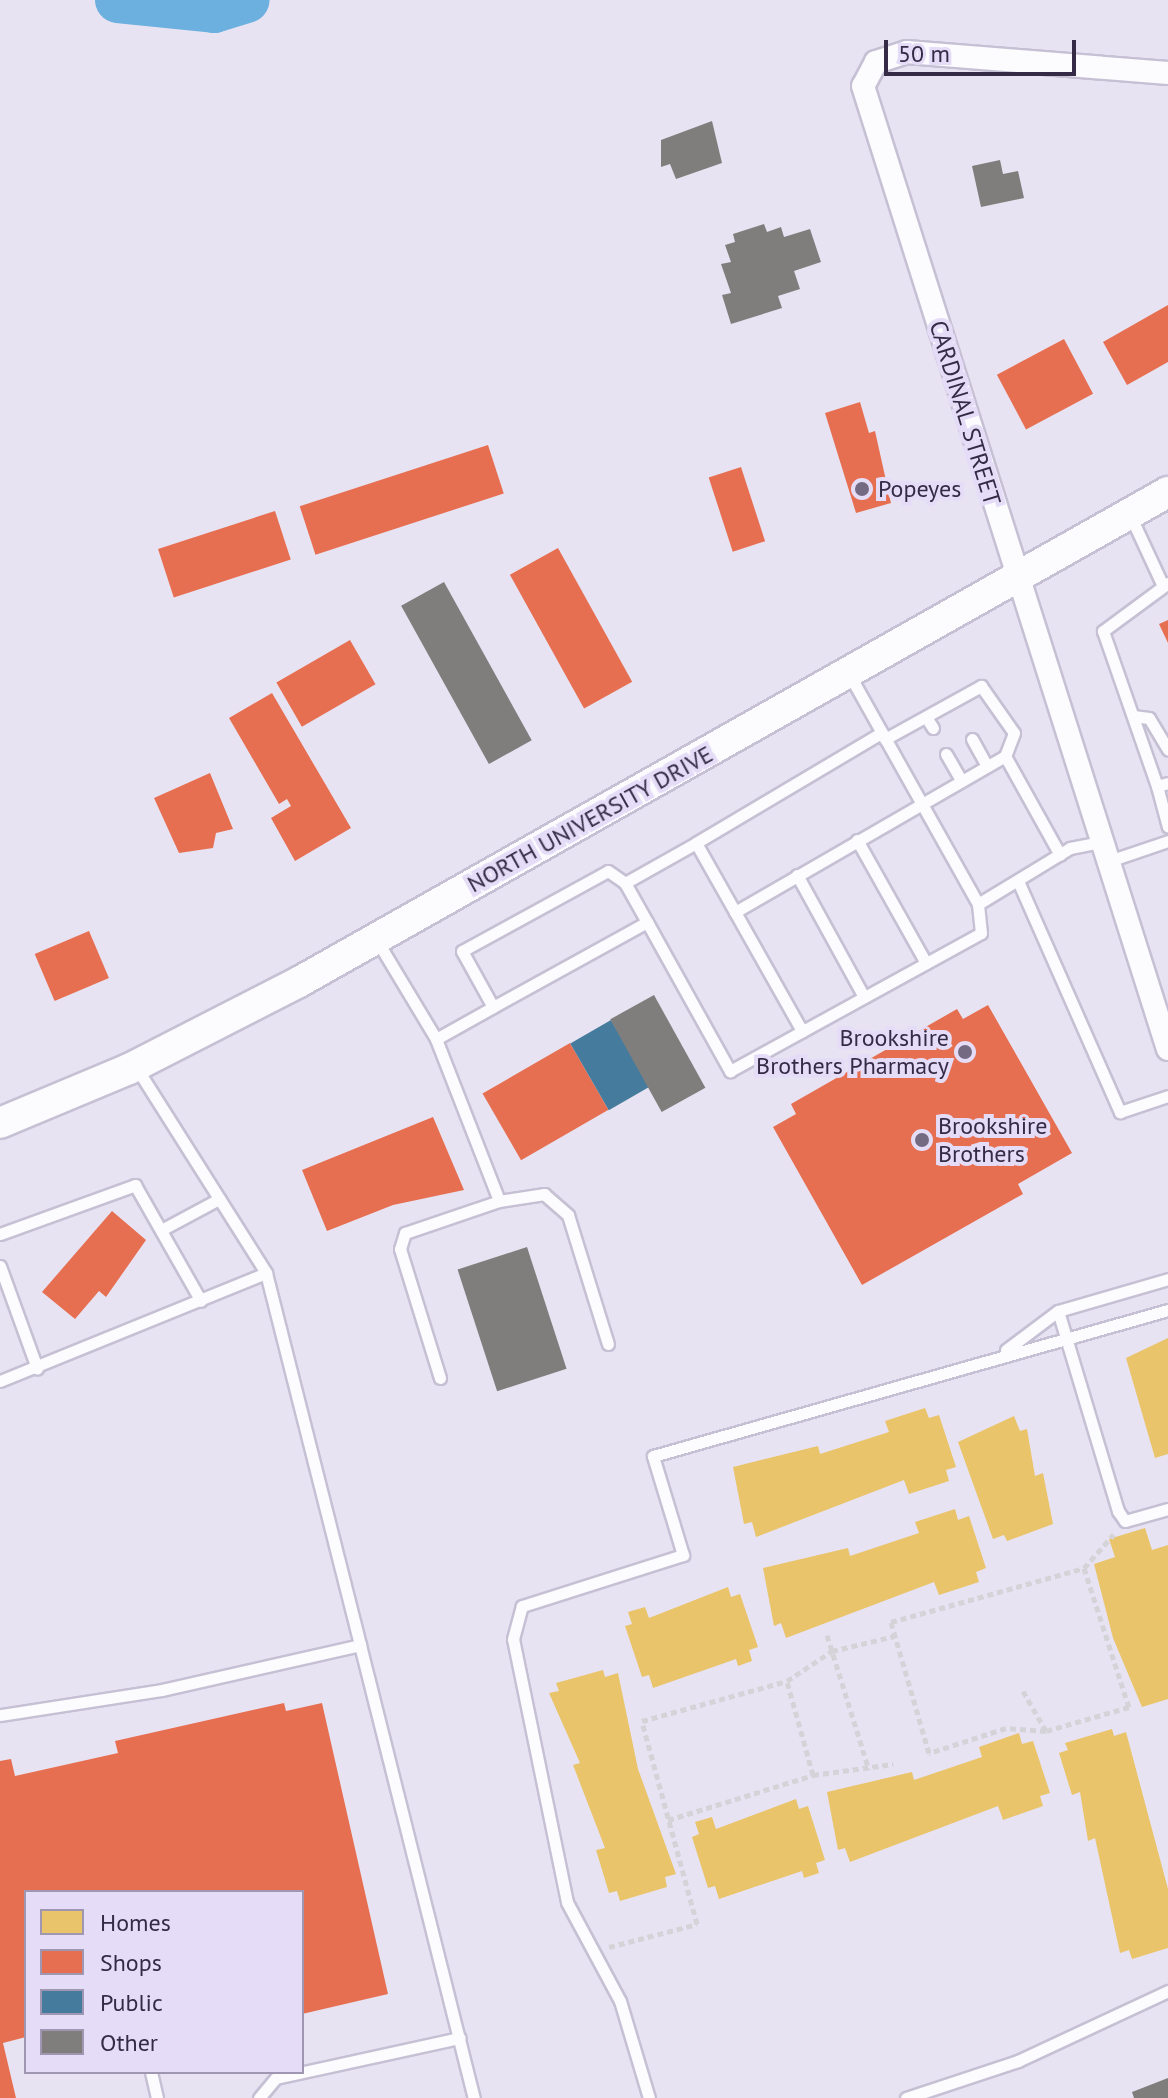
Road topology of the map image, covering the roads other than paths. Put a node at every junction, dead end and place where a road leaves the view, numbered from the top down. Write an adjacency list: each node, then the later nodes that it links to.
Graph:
1 (1168, 73): 4 (street, CARDINAL STREET)
2 (1168, 492): 3 (main road, NORTH UNIVERSITY DRIVE)
3 (1129, 514): 4 (main road, NORTH UNIVERSITY DRIVE); 5 (lane)
4 (1017, 579): 6 (main road, NORTH UNIVERSITY DRIVE); 23 (street, CARDINAL STREET)
5 (1165, 583): 7 (lane)
6 (848, 674): 10 (lane); 31 (main road, NORTH UNIVERSITY DRIVE)
7 (1133, 716): 12 (lane); 17 (lane)
8 (926, 717): 9 (lane); 10 (lane); 14 (lane)
9 (933, 728)
10 (883, 736): 18 (lane); 22 (lane)
11 (972, 739): 15 (lane)
12 (1168, 750)
13 (946, 754): 16 (lane)
14 (1005, 756): 15 (lane); 24 (lane)
15 (987, 766): 16 (lane)
16 (961, 780): 18 (lane)
17 (1163, 784): 19 (lane)
18 (920, 802): 20 (lane); 28 (lane)
19 (1168, 827)
20 (857, 840): 25 (lane); 32 (lane)
21 (1168, 841): 23 (lane)
22 (696, 843): 27 (lane); 29 (lane)
23 (1105, 851): 24 (lane); 37 (street, CARDINAL STREET)
24 (1060, 855): 26 (lane)
25 (797, 875): 29 (lane); 33 (lane)
26 (1018, 881): 28 (lane); 39 (lane)
27 (625, 883): 30 (lane); 34 (lane)
28 (978, 904): 32 (lane)
29 (735, 912): 35 (lane)
30 (647, 922): 34 (lane); 35 (lane)
31 (376, 939): 36 (lane); 38 (main road, NORTH UNIVERSITY DRIVE)
32 (926, 963): 33 (lane)
33 (864, 997): 35 (lane)
34 (493, 1007): 36 (lane)
35 (802, 1031)
36 (436, 1039): 42 (lane)
37 (1168, 1049)
38 (135, 1065): 40 (main road, NORTH UNIVERSITY DRIVE); 41 (lane)
39 (1168, 1096)
40 (0, 1123)
41 (219, 1199): 43 (lane); 46 (lane)
42 (499, 1201): 52 (lane); 55 (lane)
43 (163, 1229): 44 (lane); 48 (lane)
44 (0, 1234)
45 (0, 1266): 54 (lane)
46 (266, 1273): 48 (lane); 58 (lane)
47 (1168, 1279): 50 (lane)
48 (201, 1301): 54 (lane)
49 (1168, 1310): 51 (lane)
50 (1058, 1311): 51 (lane); 53 (lane)
51 (1066, 1338): 53 (lane); 57 (lane)
52 (608, 1344)
53 (1002, 1353): 68 (lane)
54 (37, 1368): 56 (lane)
55 (440, 1378)
56 (0, 1381)
57 (1168, 1509)
58 (360, 1645): 59 (lane); 61 (lane)
59 (0, 1715)
60 (1168, 1991): 69 (lane)
61 (460, 2038): 62 (lane); 67 (lane)
62 (304, 2072)
63 (151, 2074): 65 (lane)
64 (294, 2074): 66 (lane)
65 (157, 2098)
66 (259, 2098)
67 (474, 2098)
68 (649, 2098)
69 (906, 2098)

